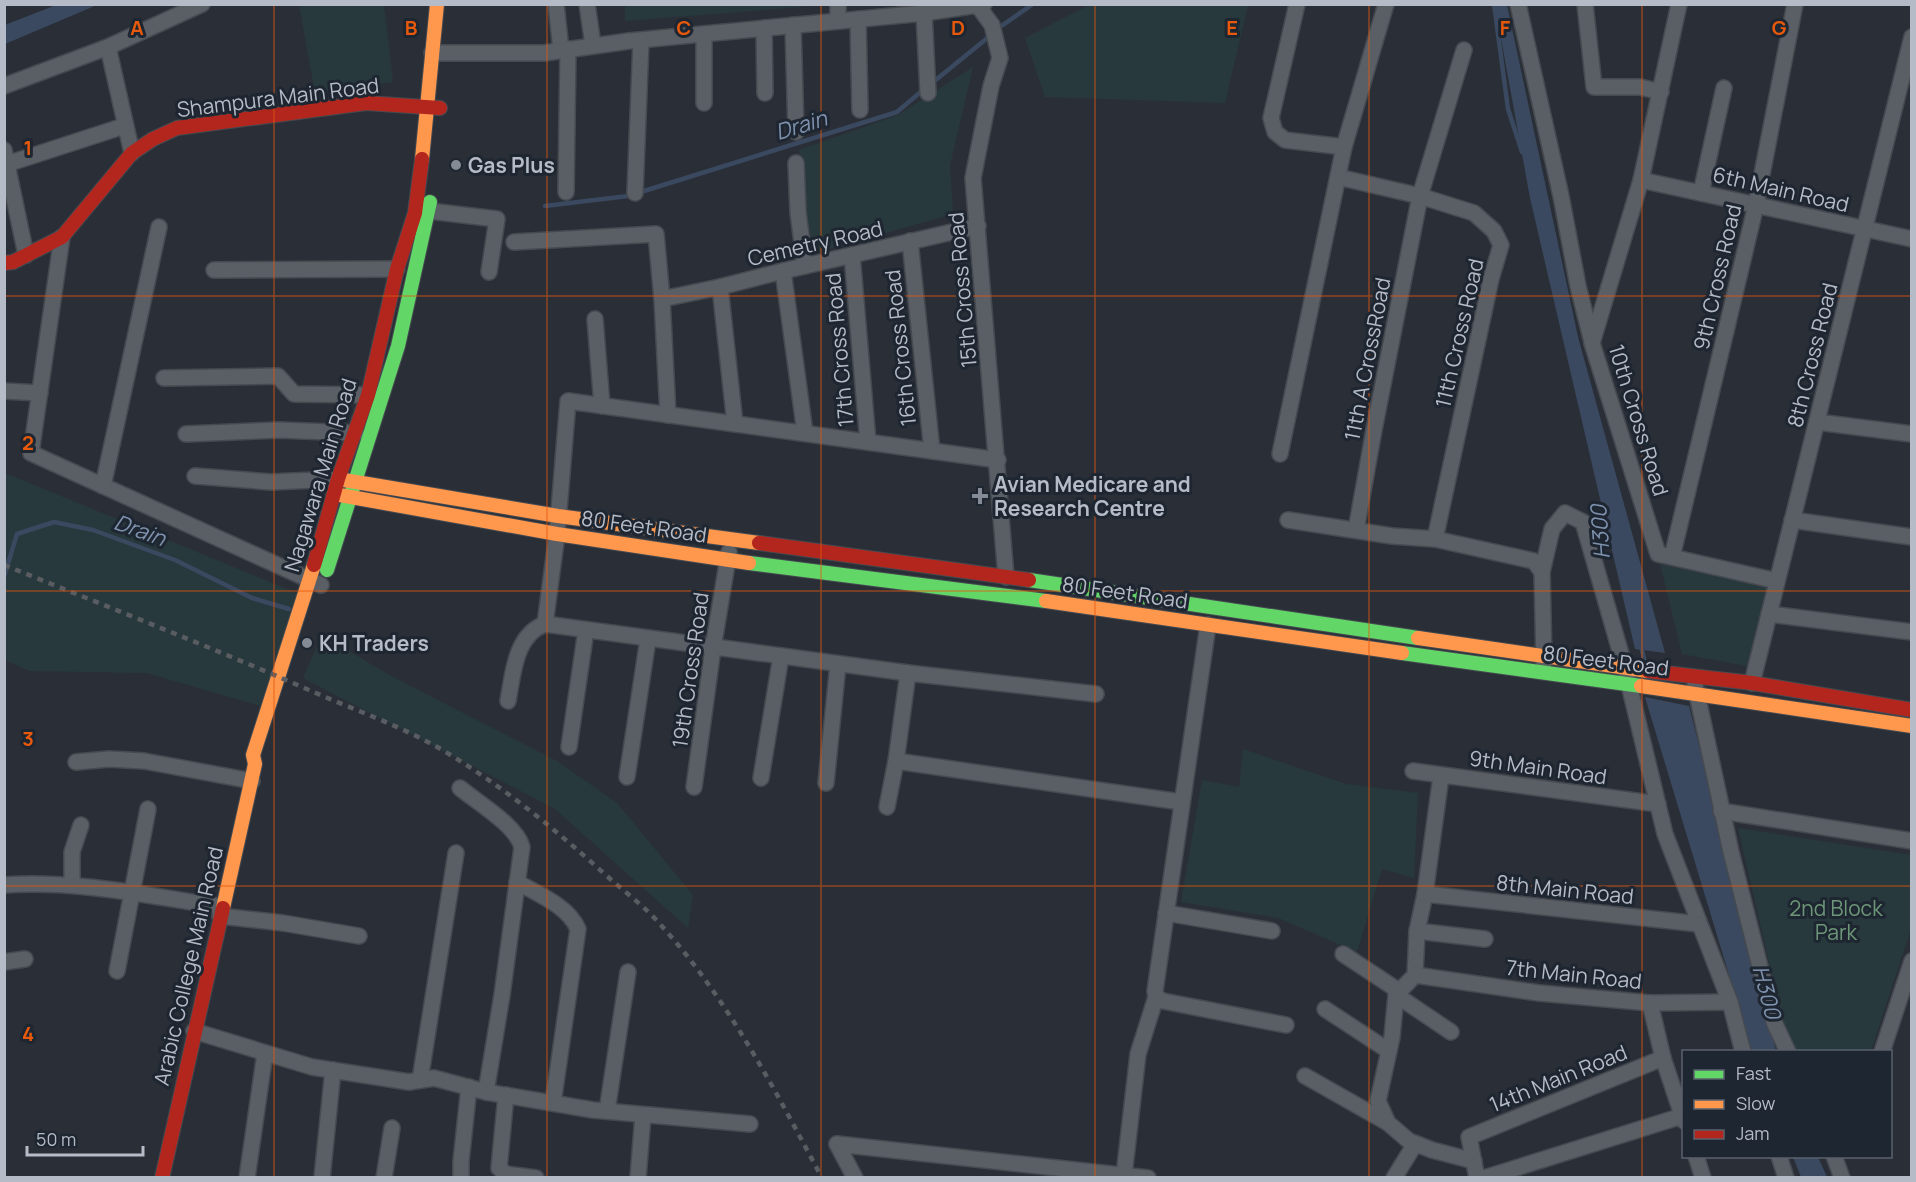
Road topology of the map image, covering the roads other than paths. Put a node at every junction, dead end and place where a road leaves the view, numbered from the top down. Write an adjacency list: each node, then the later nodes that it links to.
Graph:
1 (202, 4): 25 (street)
2 (436, 4): 28 (main road, Nagawara Main Road)
3 (556, 4): 26 (street)
4 (587, 4): 24 (street)
5 (838, 4): 17 (street)
6 (1297, 4): 39 (street)
7 (1386, 4): 39 (street)
8 (1518, 4): 69 (street)
9 (1585, 4): 31 (street)
10 (1679, 4): 31 (street, 10th Cross Road)
11 (1795, 4): 49 (street, 9th Cross Road)
12 (981, 5): 13 (street); 51 (street, 15th Cross Road)
13 (950, 7): 15 (street)
14 (897, 10): 15 (street); 16 (street)
15 (924, 13): 33 (street)
16 (858, 19): 17 (street); 36 (street)
17 (838, 21): 19 (street)
18 (449, 24): 28 (main road)
19 (793, 26): 20 (street); 38 (street)
20 (764, 28): 21 (street); 32 (street)
21 (704, 34): 23 (street); 34 (street)
22 (1911, 37): 53 (street, 8th Cross Road)
23 (641, 40): 24 (street); 46 (street)
24 (593, 45): 26 (street)
25 (108, 46): 29 (street); 37 (street)
26 (564, 49): 28 (street); 45 (street)
27 (1464, 50): 48 (street, 11th A CrossRoad)
28 (439, 53): 35 (main road, Nagawara Main Road)
29 (4, 86)
30 (1724, 88): 47 (street)
31 (1661, 92): 44 (street, 10th Cross Road)
32 (765, 93)
33 (928, 93)
34 (704, 103)
35 (434, 107): 40 (main road, Shampura Main Road); 50 (main road); 62 (main road, Nagawara Main Road)
36 (860, 110)
37 (124, 126): 40 (street); 41 (street)
38 (796, 132)
39 (1344, 147): 43 (street)
40 (132, 153): 54 (main road, Shampura Main Road)
41 (6, 157): 58 (street)
42 (796, 163): 61 (street)
43 (1338, 177): 48 (street, 11th Cross Road); 84 (street)
44 (1641, 180): 47 (street, 6th Main Road); 69 (street, 10th Cross Road)
45 (566, 192)
46 (635, 193)
47 (1701, 193): 49 (street, 6th Main Road)
48 (1420, 196): 94 (street, 11th A CrossRoad); 98 (street, 11th Cross Road)
49 (1756, 205): 53 (street, 6th Main Road); 99 (street, 9th Cross Road)
50 (429, 211): 65 (street); 87 (main road)
51 (978, 226): 56 (street, Cemetry Road); 85 (street, 15th Cross Road)
52 (159, 227): 88 (street)
53 (1865, 229): 55 (street, 6th Main Road); 76 (street, 8th Cross Road)
54 (62, 237): 58 (main road, Shampura Main Road); 72 (street)
55 (1911, 239)
56 (910, 241): 59 (street, Cemetry Road); 83 (street, 16th Cross Road)
57 (514, 242): 67 (street)
58 (26, 255): 60 (main road, Shampura Main Road)
59 (852, 255): 61 (street, Cemetry Road); 82 (street, 17th Cross Road)
60 (4, 263)
61 (805, 266): 64 (street, Cemetry Road)
62 (397, 269): 63 (street); 73 (main road, Nagawara Main Road)
63 (214, 270)
64 (783, 271): 66 (street, Cemetry Road); 81 (street)
65 (489, 272)
66 (720, 287): 67 (street, Cemetry Road); 77 (street)
67 (662, 299): 75 (street)
68 (595, 319): 74 (street)
69 (1592, 343): 99 (street, 10th Cross Road)
70 (164, 378): 73 (street)
71 (4, 391): 72 (street)
72 (40, 393): 88 (street)
73 (368, 395): 79 (main road, Nagawara Main Road)
74 (602, 406): 75 (street); 91 (street)
75 (668, 415): 77 (street)
76 (1817, 422): 78 (street); 93 (street, 8th Cross Road)
77 (735, 424): 81 (street)
78 (1911, 430)
79 (356, 433): 80 (street); 89 (main road, Nagawara Main Road)
80 (186, 434)
81 (805, 434): 82 (street)
82 (868, 442): 83 (street)
83 (932, 451): 85 (street)
84 (1280, 454)
85 (998, 460): 102 (street, 15th Cross Road)
86 (195, 476): 89 (street)
87 (356, 482): 89 (main road, 80 Feet Road); 90 (main road); 91 (main road, 80 Feet Road)
88 (103, 486): 104 (street)
89 (336, 487): 90 (main road, 80 Feet Road); 104 (main road, Nagawara Main Road)
90 (351, 498): 95 (main road, 80 Feet Road); 104 (main road)
91 (558, 516): 95 (street); 97 (main road, 80 Feet Road)
92 (1288, 520): 94 (street)
93 (1792, 520): 96 (street); 103 (street, 8th Cross Road)
94 (1356, 530): 98 (street)
95 (557, 534): 100 (main road, 80 Feet Road); 106 (street)
96 (1911, 537)
97 (732, 539): 100 (street, 19th Cross Road); 102 (main road, 80 Feet Road)
98 (1435, 539): 101 (street)
99 (1672, 557): 103 (street)
100 (728, 560): 107 (main road, 80 Feet Road); 111 (street, 19th Cross Road)
101 (1542, 572): 112 (street); 115 (street)
102 (1006, 577): 112 (main road, 80 Feet Road)
103 (1777, 581): 105 (street, 8th Cross Road)
104 (316, 582): 129 (main road, Nagawara Main Road)
105 (1769, 614): 109 (street); 119 (street, 8th Cross Road)
106 (545, 624): 108 (street); 123 (street)
107 (1208, 625): 117 (main road, 80 Feet Road); 138 (street)
108 (586, 630): 110 (street); 126 (street)
109 (1911, 632)
110 (648, 639): 111 (street); 132 (street)
111 (713, 648): 113 (street); 136 (street, 19th Cross Road)
112 (1543, 655): 115 (main road, 80 Feet Road); 117 (street)
113 (781, 656): 114 (street); 133 (street)
114 (838, 664): 116 (street); 135 (street)
115 (1632, 669): 118 (main road, 80 Feet Road); 120 (street)
116 (908, 673): 122 (street); 127 (street)
117 (1544, 673): 120 (main road, 80 Feet Road)
118 (1694, 676): 119 (main road, 80 Feet Road); 121 (street)
119 (1752, 683): 124 (main road, 80 Feet Road)
120 (1636, 684): 121 (main road, 80 Feet Road); 139 (street)
121 (1696, 693): 125 (main road, 80 Feet Road); 142 (street)
122 (1096, 694)
123 (508, 701)
124 (1911, 710)
125 (1911, 726)
126 (569, 747)
127 (896, 761): 138 (street); 140 (street)
128 (76, 762): 134 (street)
129 (255, 764): 134 (main road, Arabic College Main Road)
130 (1413, 771): 131 (street, 9th Main Road)
131 (1441, 776): 139 (street, 9th Main Road); 150 (street)
132 (627, 777)
133 (762, 778)
134 (252, 781): 151 (main road, Arabic College Main Road)
135 (826, 783)
136 (694, 787)
137 (460, 789): 146 (street)
138 (1181, 802): 152 (street)
139 (1658, 804): 153 (street)
140 (887, 807)
141 (148, 809): 149 (street)
142 (1721, 811): 144 (street); 174 (street)
143 (81, 825): 148 (street)
144 (1911, 841)
145 (456, 853): 181 (street)
146 (517, 882): 183 (street); 185 (street)
147 (4, 885): 148 (street)
148 (72, 885): 149 (street)
149 (131, 893): 151 (street); 162 (street)
150 (1425, 894): 153 (street, 8th Main Road); 155 (street)
151 (220, 911): 156 (street); 171 (main road, Arabic College Main Road)
152 (1166, 913): 154 (street); 166 (street)
153 (1700, 924): 167 (street)
154 (1272, 931)
155 (1417, 931): 157 (street); 164 (street)
156 (359, 936)
157 (1485, 939)
158 (1343, 954): 165 (street)
159 (25, 959): 161 (street)
160 (1911, 961): 175 (street)
161 (4, 962)
162 (117, 970)
163 (628, 972): 186 (street)
164 (1415, 975): 165 (street); 168 (street, 7th Main Road)
165 (1397, 993): 172 (street); 176 (street)
166 (1156, 998): 170 (street); 199 (street)
167 (1730, 1002): 168 (street, 7th Main Road); 173 (street)
168 (1650, 1003): 178 (street)
169 (1325, 1009): 176 (street)
170 (1286, 1025)
171 (194, 1031): 177 (street); 202 (main road, Arabic College Main Road)
172 (1451, 1032)
173 (1742, 1050)
174 (1787, 1050)
175 (1883, 1050)
176 (1389, 1051): 190 (street)
177 (265, 1053): 179 (street); 203 (street)
178 (1663, 1058): 188 (street); 198 (street, 14th Main Road)
179 (333, 1070): 181 (street); 204 (street)
180 (1305, 1076): 190 (street)
181 (420, 1080): 182 (street)
182 (469, 1087): 183 (street); 206 (street)
183 (486, 1092): 184 (street)
184 (506, 1095): 185 (street); 207 (street)
185 (553, 1103): 186 (street)
186 (607, 1111): 187 (street)
187 (642, 1115): 191 (street); 208 (street)
188 (1682, 1115)
189 (1682, 1118): 213 (street)
190 (1388, 1123): 193 (street)
191 (750, 1124)
192 (392, 1128): 205 (street)
193 (1415, 1144): 198 (street); 211 (street)
194 (1696, 1158): 200 (street)
195 (1780, 1158): 214 (street)
196 (1835, 1158): 201 (street)
197 (1847, 1158): 201 (street)
198 (1474, 1161): 212 (street)
199 (1124, 1175): 209 (street); 210 (street)
200 (1698, 1176)
201 (1842, 1177)
202 (162, 1178)
203 (247, 1178)
204 (322, 1178)
205 (384, 1178)
206 (461, 1178)
207 (537, 1178)
208 (638, 1178)
209 (855, 1178)
210 (1148, 1178)
211 (1394, 1178)
212 (1477, 1178)
213 (1484, 1178)
214 (1786, 1178)

